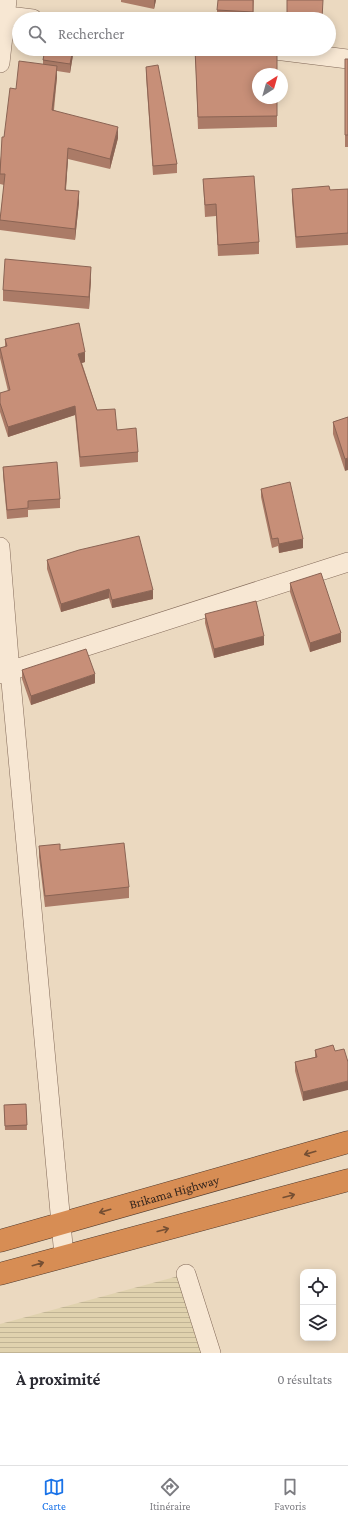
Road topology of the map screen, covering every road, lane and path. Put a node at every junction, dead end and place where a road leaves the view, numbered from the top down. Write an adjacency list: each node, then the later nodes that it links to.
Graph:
1 (4, 10): 4 (street)
2 (318, 56): 3 (street)
3 (348, 60)
4 (0, 63)
5 (0, 547): 7 (street)
6 (348, 562): 7 (street)
7 (5, 673): 10 (street)
8 (348, 1142): 10 (highway, Brikama Highway, one-way to 10)
9 (348, 1180): 12 (highway, one-way to 9)
10 (62, 1223): 11 (highway, Brikama Highway); 12 (street)
11 (0, 1241)
12 (64, 1256): 13 (highway, one-way to 12)
13 (0, 1274)
14 (186, 1274): 15 (street)
15 (211, 1353)

